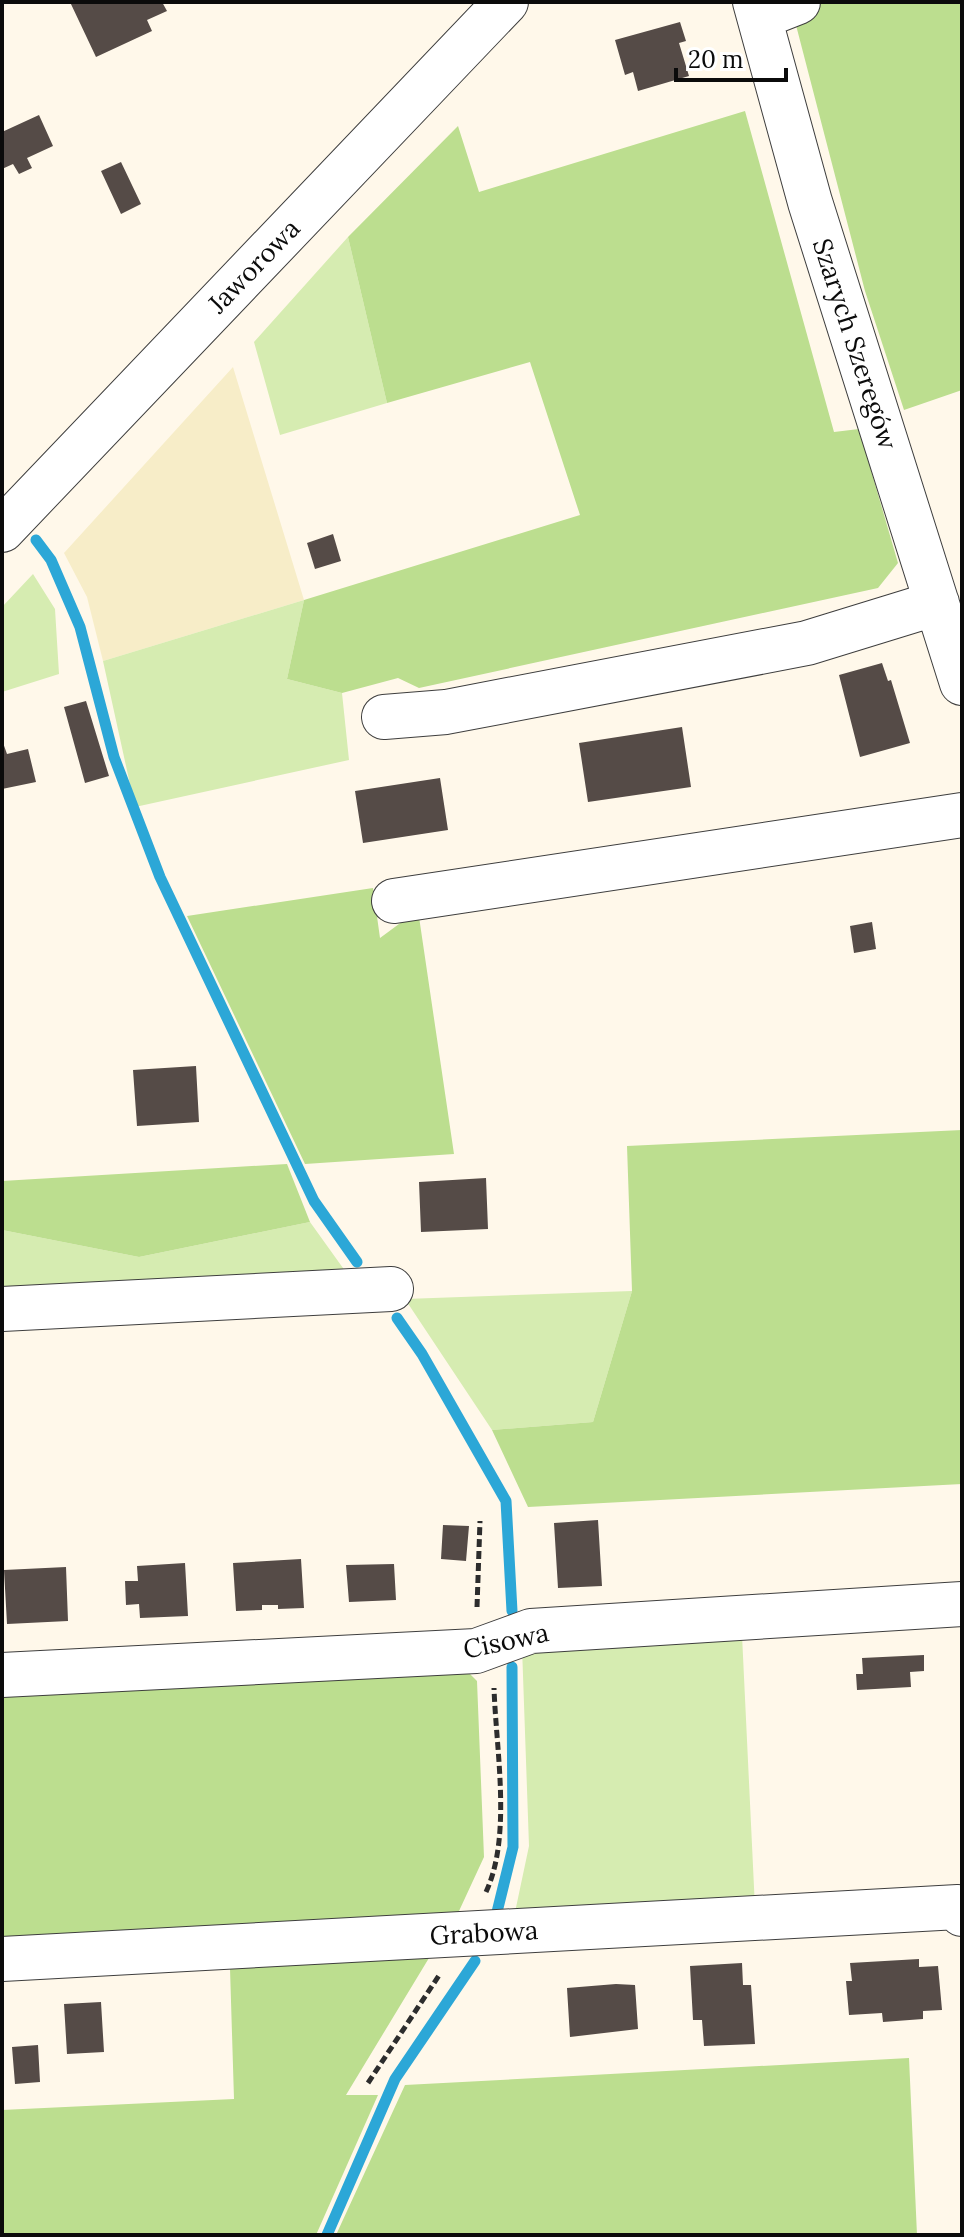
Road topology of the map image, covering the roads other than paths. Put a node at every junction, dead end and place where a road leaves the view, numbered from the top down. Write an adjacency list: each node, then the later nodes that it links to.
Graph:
1 (506, 2): 3 (street, Jaworowa)
2 (771, 7): 4 (street, Szarych Szeregów)
3 (2, 530)
4 (937, 603): 5 (street, Szarych Szeregów); 6 (street)
5 (962, 683)
6 (384, 717)
7 (962, 815): 8 (street)
8 (394, 901)
9 (391, 1289): 10 (street)
10 (2, 1309)
11 (962, 1604): 12 (street, Cisowa)
12 (2, 1675)
13 (962, 1914): 14 (street, Grabowa)
14 (2, 1959)

